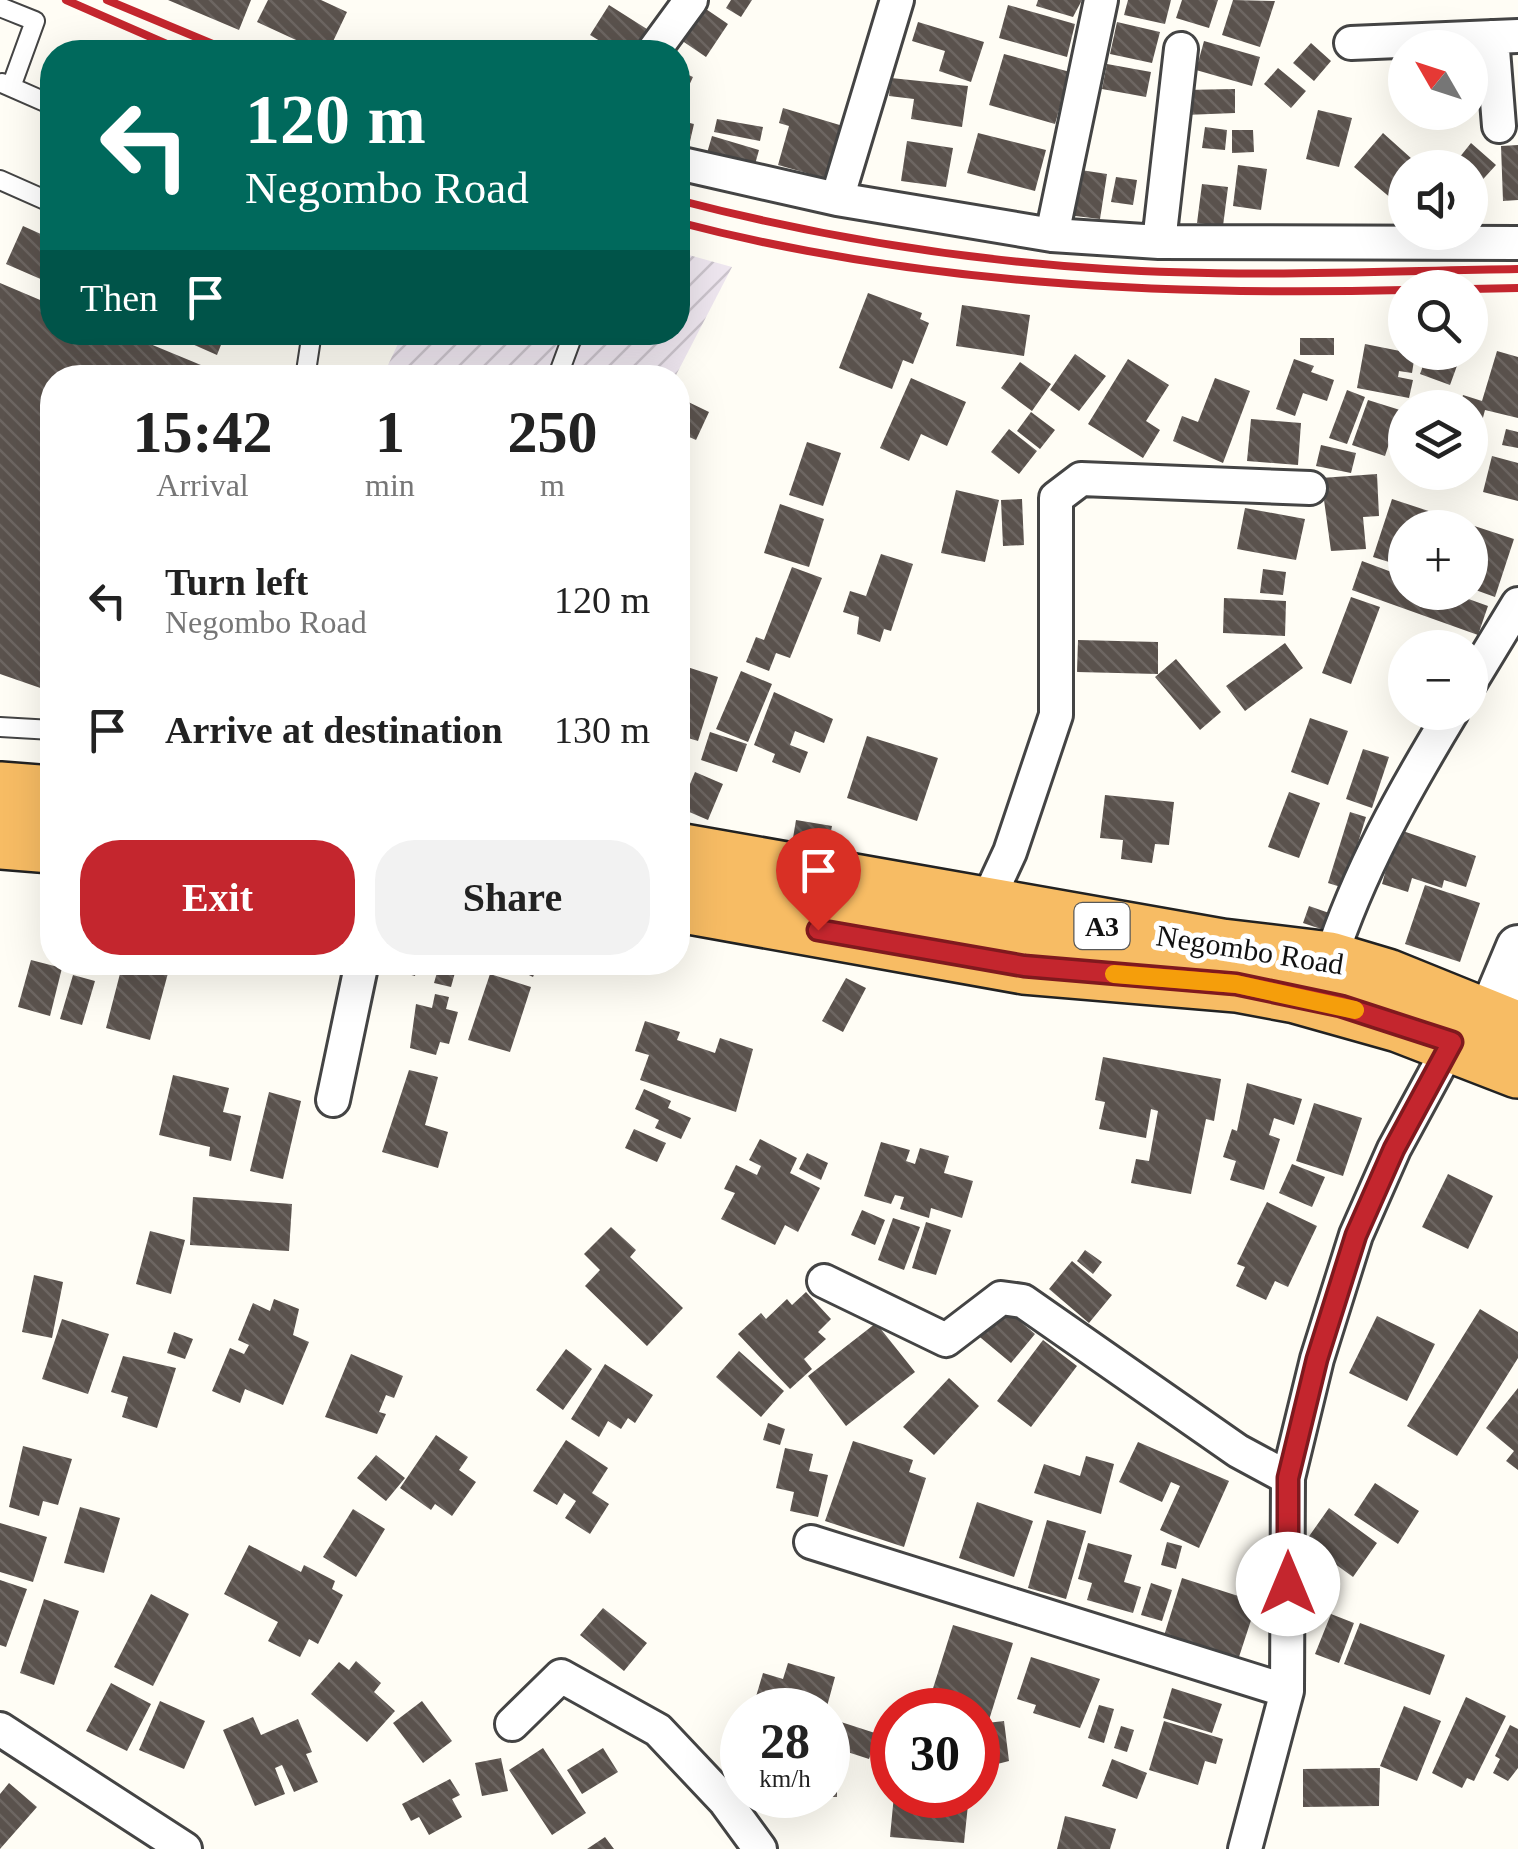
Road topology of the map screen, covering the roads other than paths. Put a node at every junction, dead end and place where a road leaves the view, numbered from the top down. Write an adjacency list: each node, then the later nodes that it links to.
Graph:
1 (690, 0): 6 (street)
2 (1101, 0): 16 (street)
3 (890, 2): 15 (street)
4 (0, 7): 9 (lane)
5 (1505, 37): 7 (street); 11 (street)
6 (662, 40)
7 (1350, 43)
8 (1181, 48): 17 (street)
9 (6, 84): 10 (lane)
10 (40, 100)
11 (1499, 126)
12 (690, 166): 15 (street)
13 (0, 180): 14 (lane)
14 (40, 198)
15 (838, 199): 16 (street)
16 (1052, 236): 17 (street)
17 (1159, 242): 18 (street)
18 (1518, 243)
19 (1310, 488): 31 (street)
20 (1518, 604): 21 (street)
21 (1488, 653)
22 (0, 727): 23 (lane)
23 (40, 729)
24 (1442, 730): 33 (street)
25 (0, 790): 26 (highway)
26 (40, 793)
27 (0, 842): 28 (highway)
28 (40, 844)
29 (690, 854): 31 (highway, Negombo Road / A3)
30 (690, 906): 35 (highway, Negombo Road / A3)
31 (984, 908): 33 (highway, Negombo Road / A3)
32 (1518, 947): 35 (street)
33 (1330, 960): 35 (highway, Negombo Road / A3)
34 (359, 975): 37 (street)
35 (1486, 1029): 36 (highway, Negombo Road / A3); 39 (street)
36 (1518, 1070)
37 (332, 1100)
38 (824, 1281): 39 (street)
39 (1288, 1478): 41 (street)
40 (811, 1542): 41 (street)
41 (1287, 1692): 46 (street)
42 (512, 1724): 45 (street)
43 (0, 1728): 44 (street)
44 (185, 1849)
45 (760, 1849)
46 (1245, 1849)

